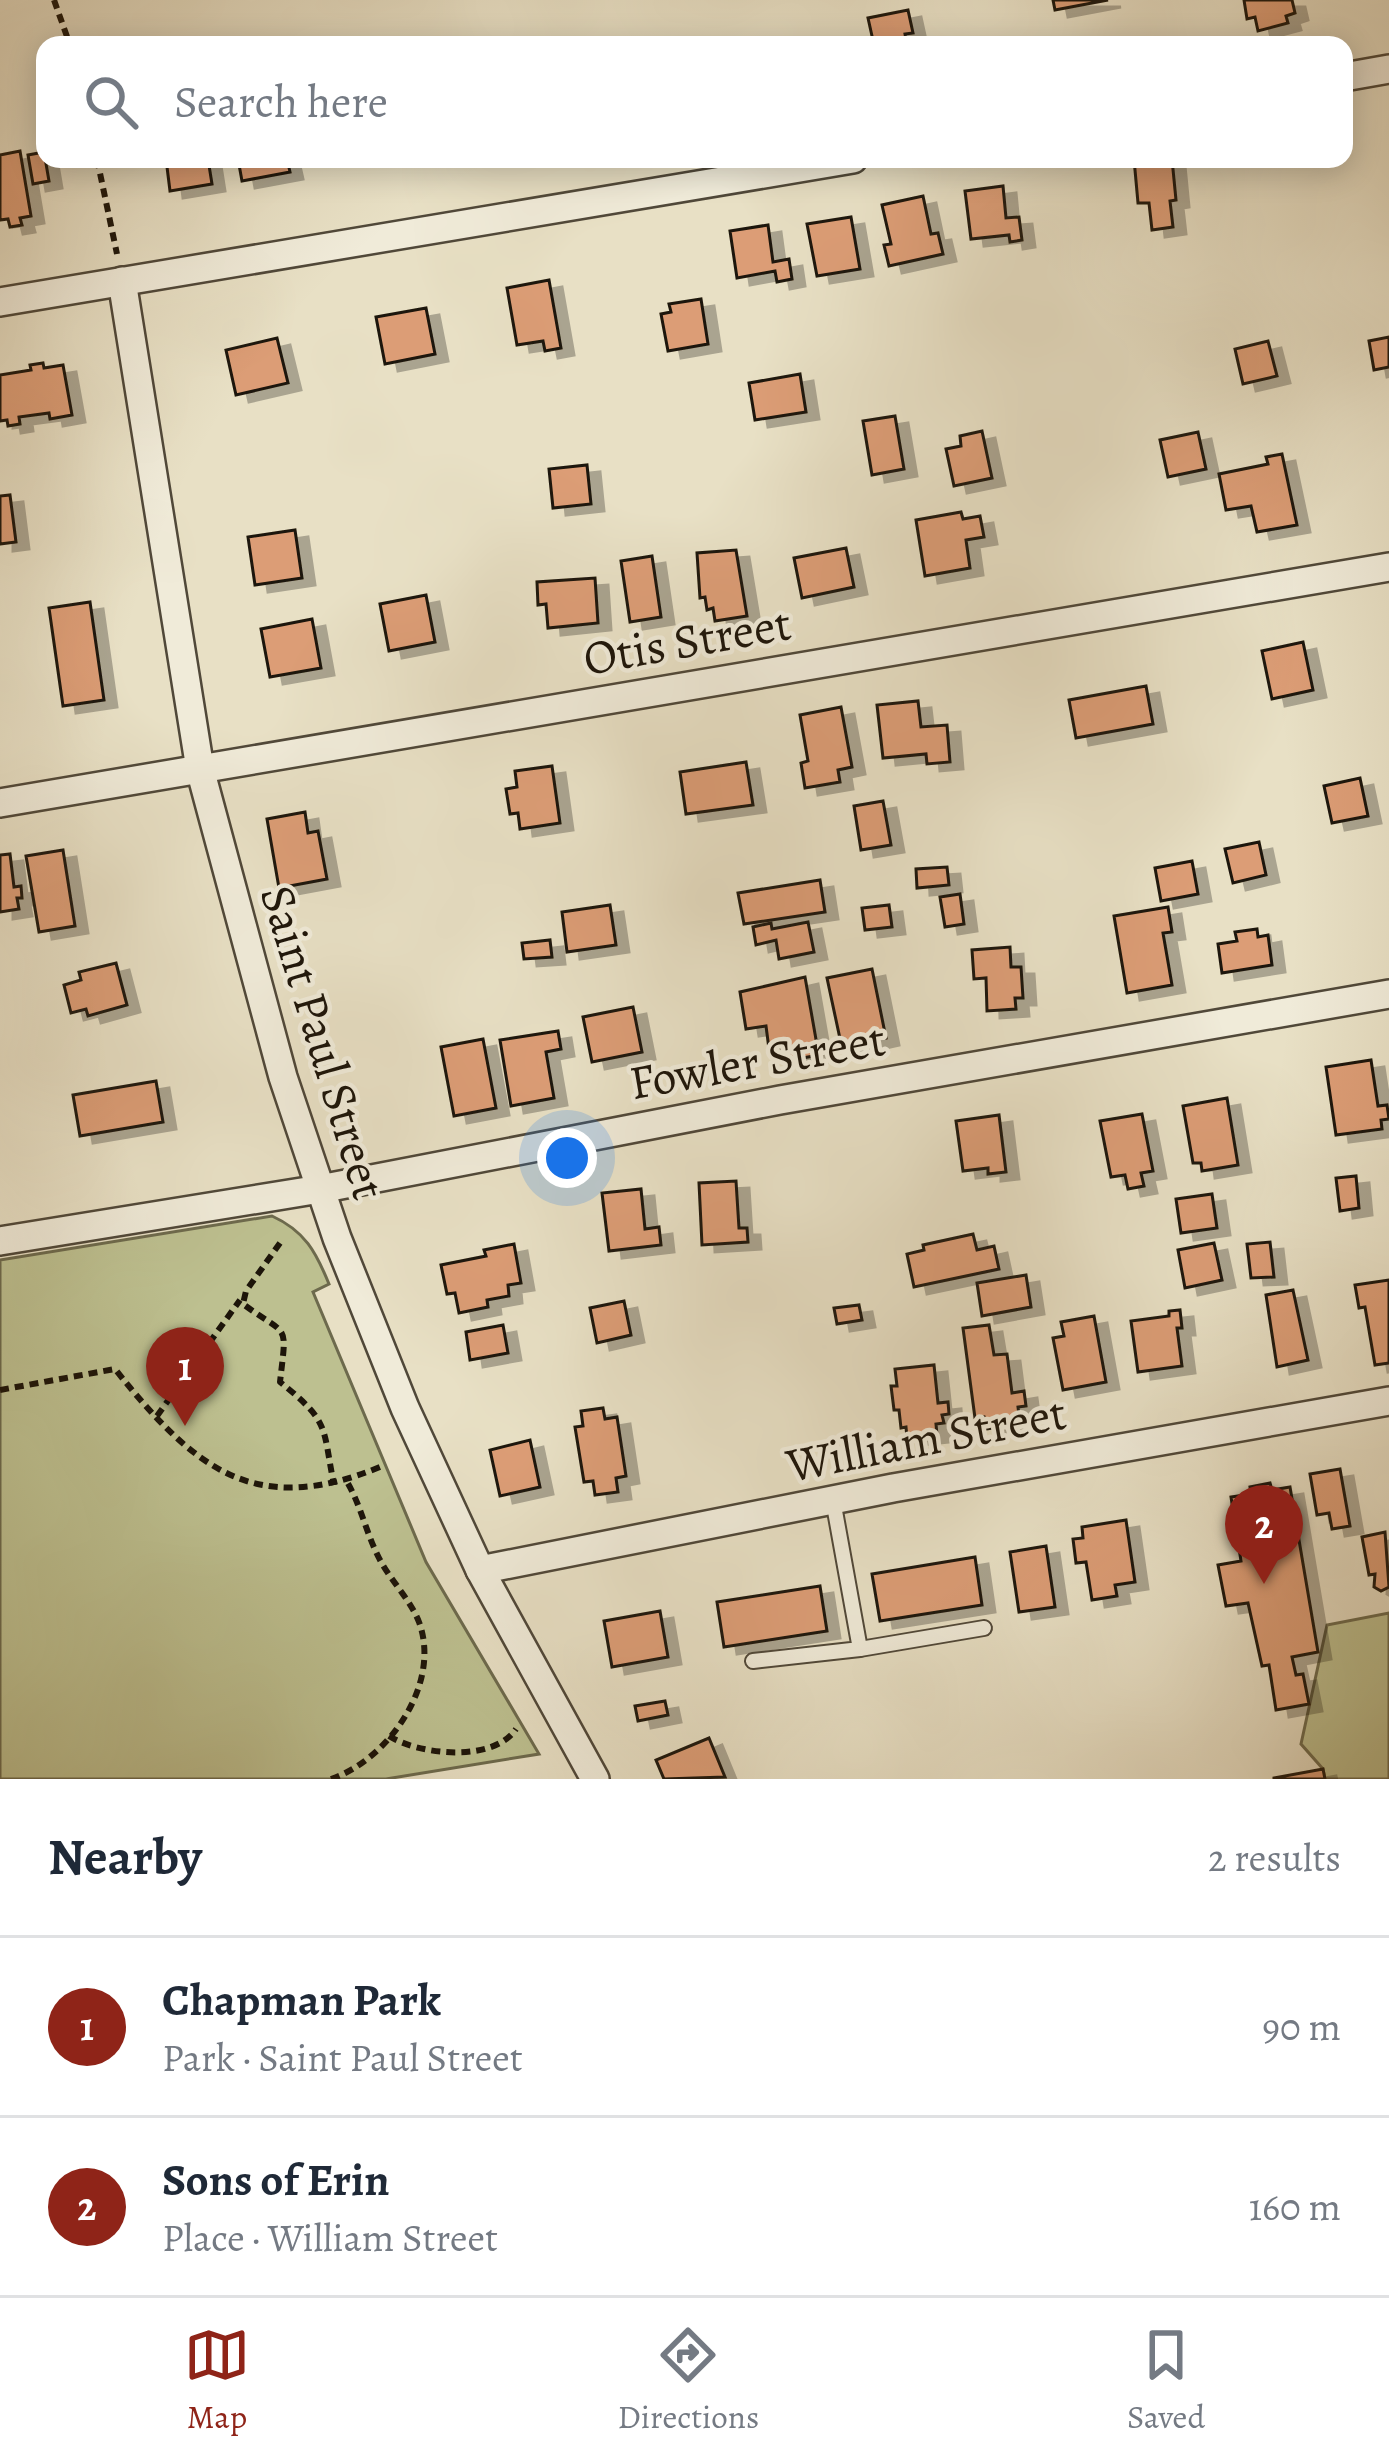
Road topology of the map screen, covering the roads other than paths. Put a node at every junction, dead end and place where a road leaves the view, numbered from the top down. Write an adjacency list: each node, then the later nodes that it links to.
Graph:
1 (1389, 69): 2 (street)
2 (1353, 75)
3 (799, 168): 4 (street)
4 (122, 281): 5 (street); 7 (street, Saint Paul Street)
5 (0, 302)
6 (1389, 567): 7 (street, Otis Street)
7 (200, 769): 8 (street, Otis Street); 10 (street, Saint Paul Street)
8 (0, 802)
9 (1389, 994): 10 (street, Fowler Street)
10 (320, 1189): 11 (street, Fowler Street); 14 (street, Saint Paul Street)
11 (0, 1241)
12 (1389, 1400): 13 (street, William Street)
13 (833, 1500): 14 (street, William Street); 16 (lane)
14 (480, 1570): 18 (street, Saint Paul Street)
15 (984, 1628): 16 (lane)
16 (860, 1649): 17 (lane)
17 (753, 1661)
18 (596, 1779)

